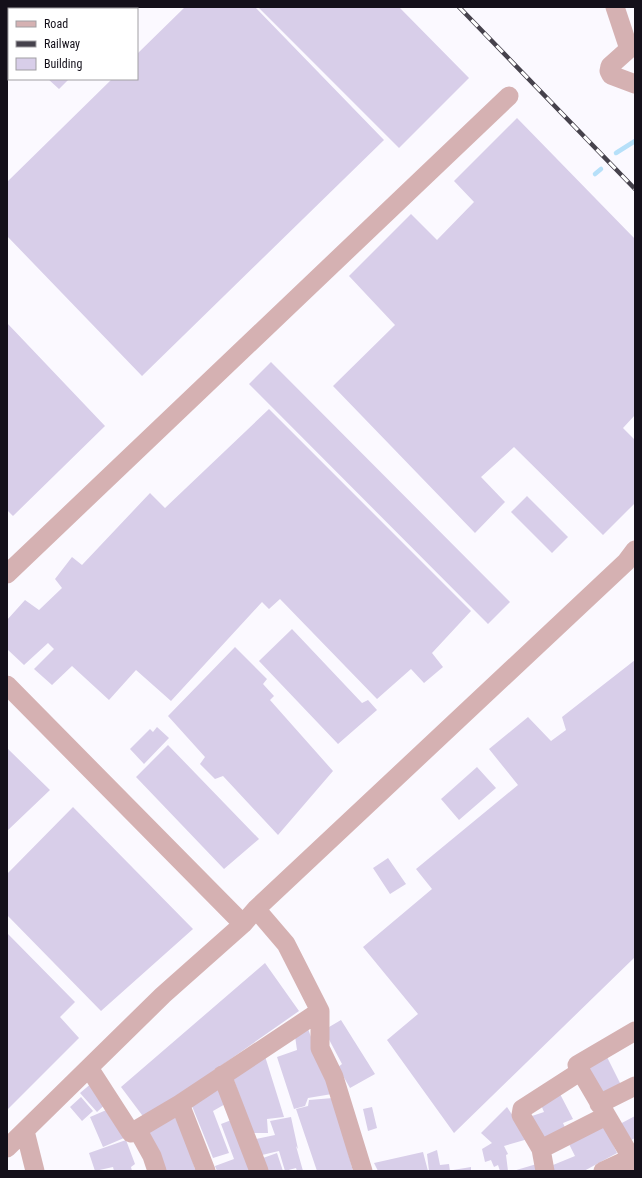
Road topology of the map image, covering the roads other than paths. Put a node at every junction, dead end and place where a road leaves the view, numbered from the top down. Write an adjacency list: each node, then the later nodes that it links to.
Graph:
1 (615, 7): 2 (street)
2 (635, 84)
3 (509, 96): 5 (street)
4 (632, 562): 7 (street)
5 (7, 574)
6 (7, 686): 8 (street)
7 (256, 909): 8 (street); 9 (street)
8 (243, 924): 11 (street)
9 (320, 1011): 13 (street); 26 (street)
10 (635, 1031): 12 (street)
11 (89, 1068): 17 (street); 18 (street)
12 (581, 1071): 16 (street); 20 (street)
13 (222, 1075): 15 (street); 25 (street)
14 (635, 1086): 16 (street)
15 (180, 1104): 17 (street); 24 (street)
16 (602, 1110): 20 (street); 21 (street)
17 (138, 1129): 23 (street)
18 (25, 1131): 19 (street); 22 (street)
19 (7, 1148)
20 (541, 1149): 27 (street)
21 (632, 1154): 28 (street)
22 (35, 1171)
23 (157, 1171)
24 (206, 1171)
25 (259, 1171)
26 (363, 1171)
27 (545, 1171)
28 (603, 1171)

